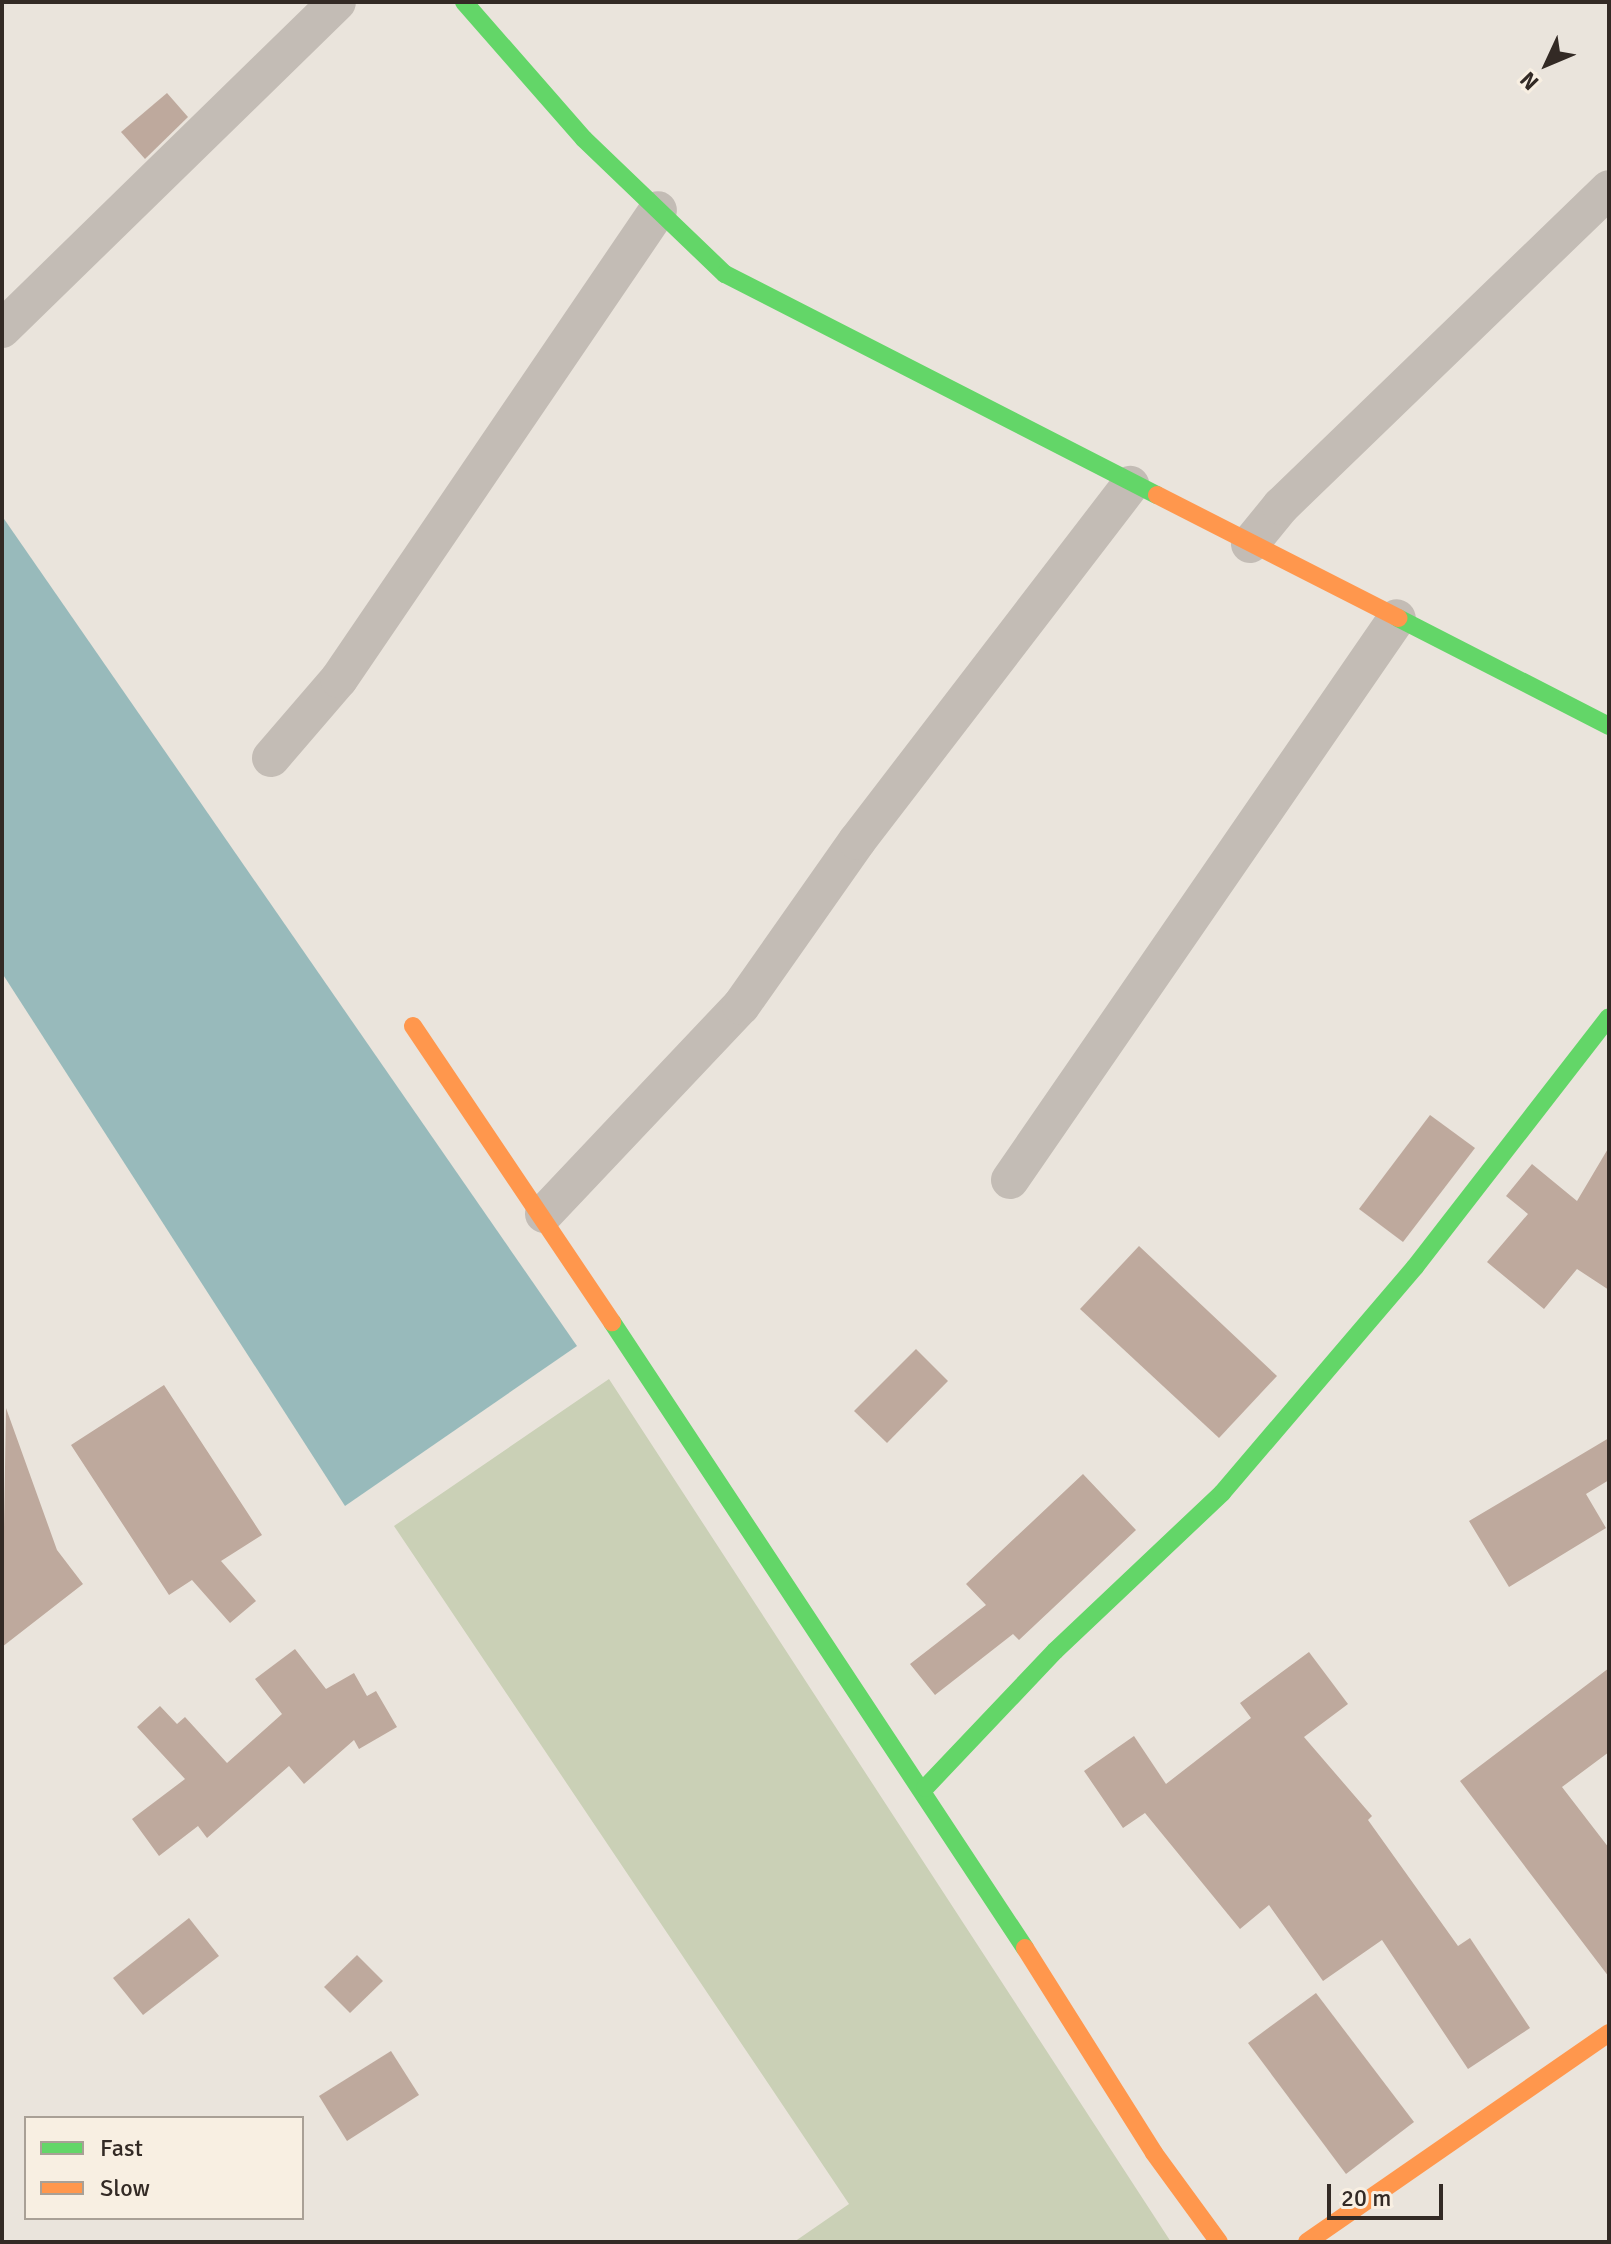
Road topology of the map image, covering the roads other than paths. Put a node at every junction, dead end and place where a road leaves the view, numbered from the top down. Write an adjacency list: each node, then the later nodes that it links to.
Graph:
1 (337, 2): 5 (street)
2 (464, 2): 4 (street)
3 (1609, 189): 7 (street)
4 (658, 210): 6 (street); 10 (street)
5 (2, 329)
6 (1130, 485): 7 (street); 14 (street)
7 (1250, 544): 8 (street)
8 (1397, 618): 9 (street); 13 (street)
9 (1609, 726)
10 (271, 758)
11 (1609, 1017): 15 (street)
12 (413, 1026): 14 (street)
13 (1010, 1180)
14 (544, 1214): 15 (street)
15 (925, 1788): 17 (street)
16 (1609, 2033): 18 (street)
17 (1219, 2242)
18 (1307, 2242)

